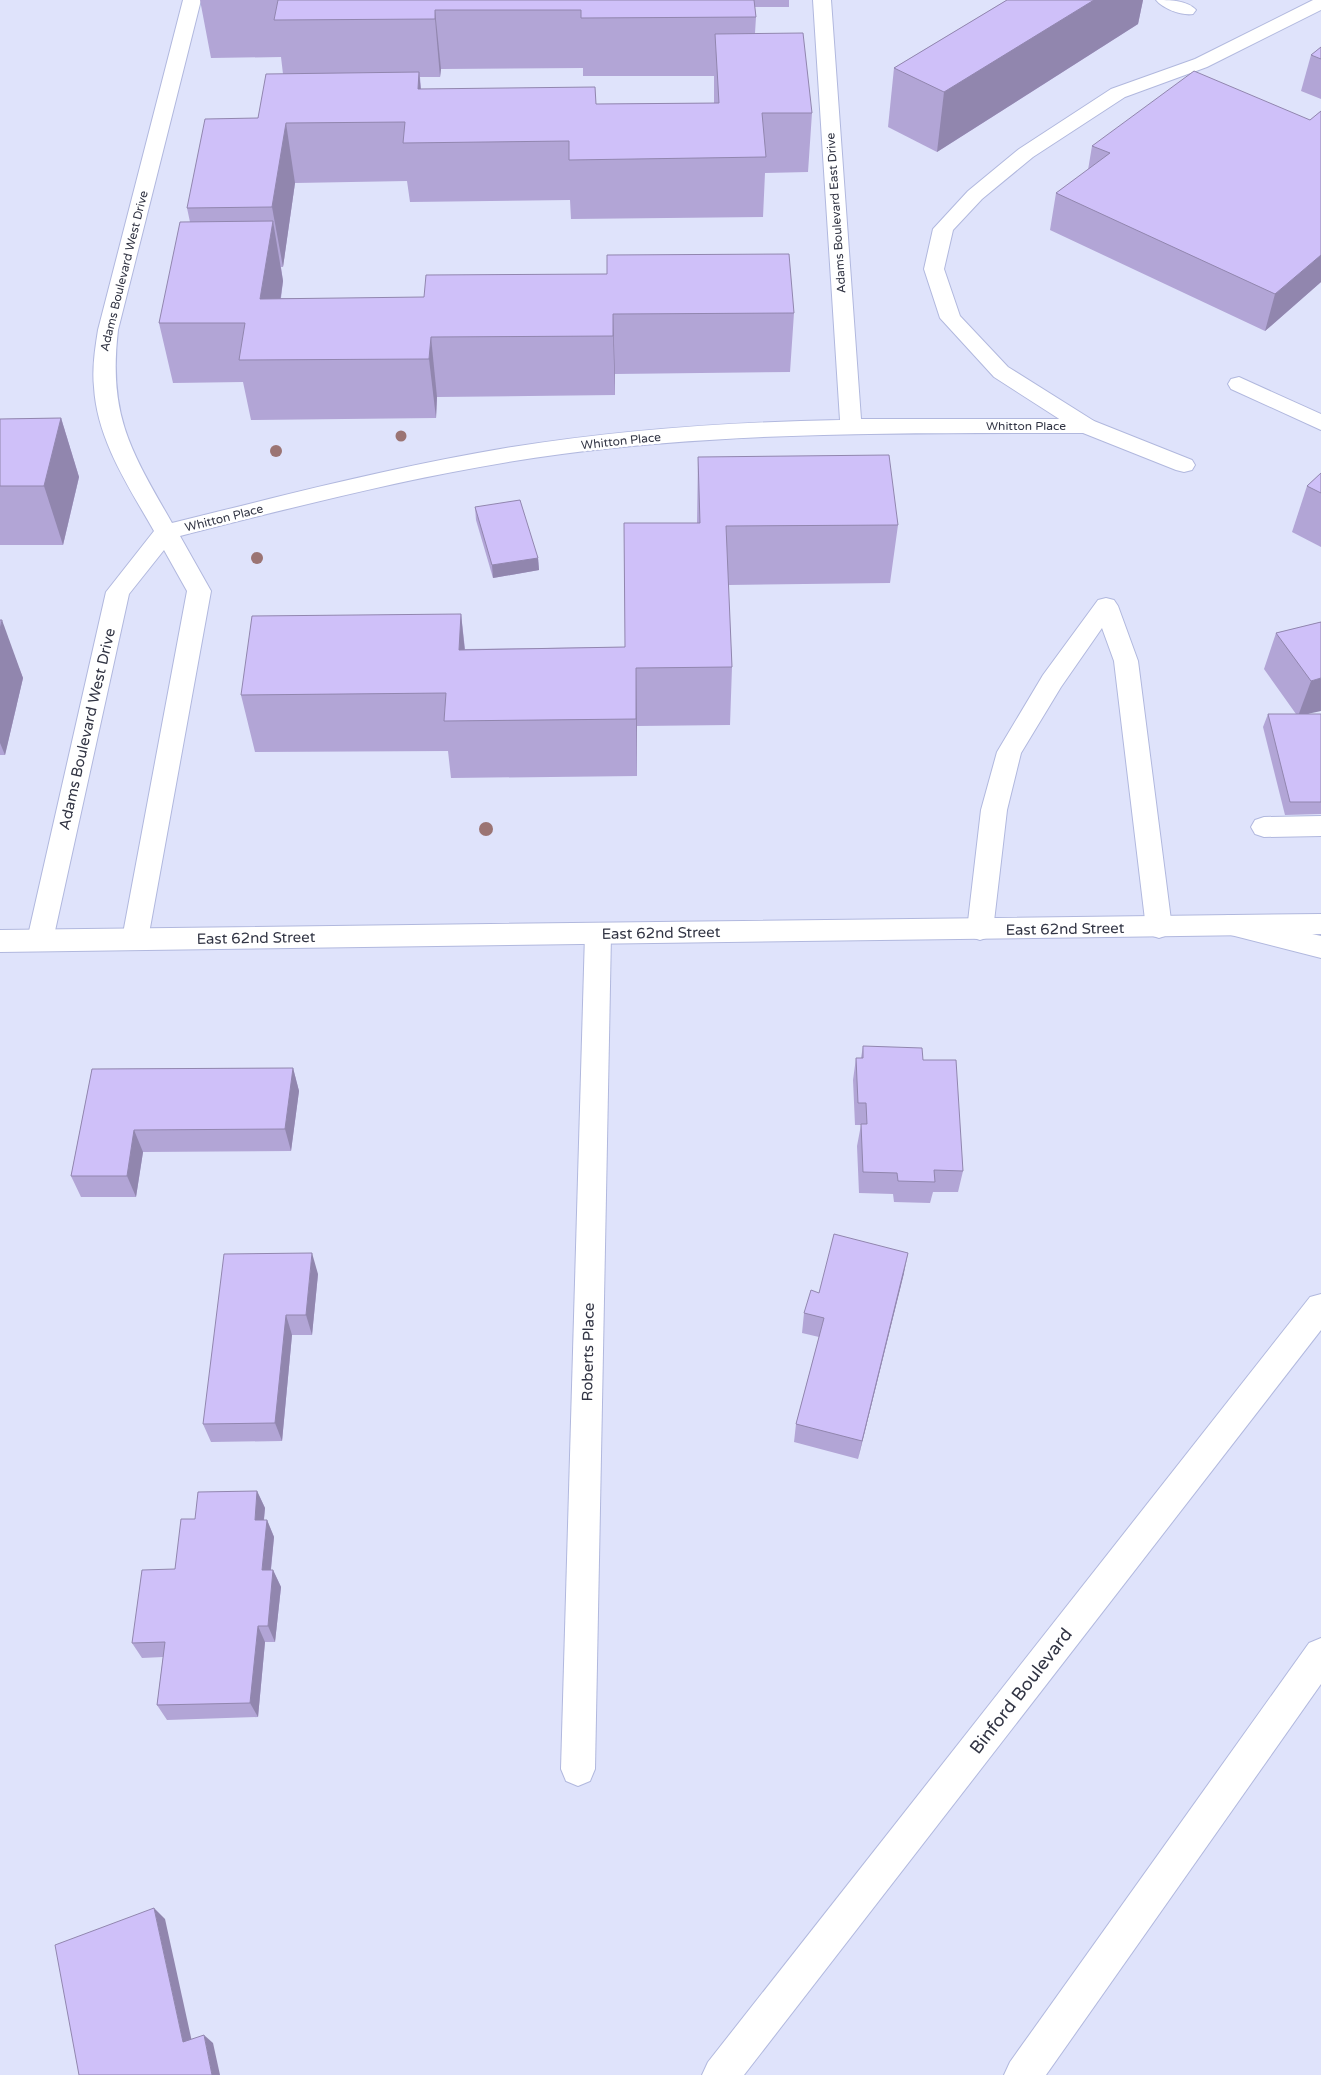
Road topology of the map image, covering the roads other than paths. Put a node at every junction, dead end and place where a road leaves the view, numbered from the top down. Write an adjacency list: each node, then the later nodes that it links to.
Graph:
1 (192, 0): 11 (street, Adams Boulevard West Drive)
2 (822, 0): 8 (street, Adams Boulevard East Drive)
3 (1165, 0): 5 (street)
4 (1321, 3): 9 (street)
5 (1187, 10)
6 (1238, 384): 7 (street)
7 (1321, 423)
8 (850, 426): 9 (street, Whitton Place); 11 (street, Whitton Place)
9 (1086, 426): 10 (street)
10 (1184, 465)
11 (166, 532): 19 (street, Adams Boulevard West Drive); 20 (street, Adams Boulevard West Drive)
12 (1321, 826): 13 (street)
13 (1264, 827)
14 (1321, 924): 15 (street, East 62nd Street)
15 (1228, 925): 16 (street, East 62nd Street); 22 (street)
16 (1159, 928): 17 (street, East 62nd Street); 17 (street)
17 (980, 930): 18 (street, East 62nd Street)
18 (598, 934): 19 (street, East 62nd Street); 25 (street, Roberts Place)
19 (136, 939): 20 (street, East 62nd Street)
20 (40, 940): 21 (street, East 62nd Street)
21 (0, 941)
22 (1321, 947)
23 (1321, 1307): 26 (street, Binford Boulevard)
24 (1321, 1654): 27 (street)
25 (578, 1769)
26 (721, 2075)
27 (1023, 2075)

